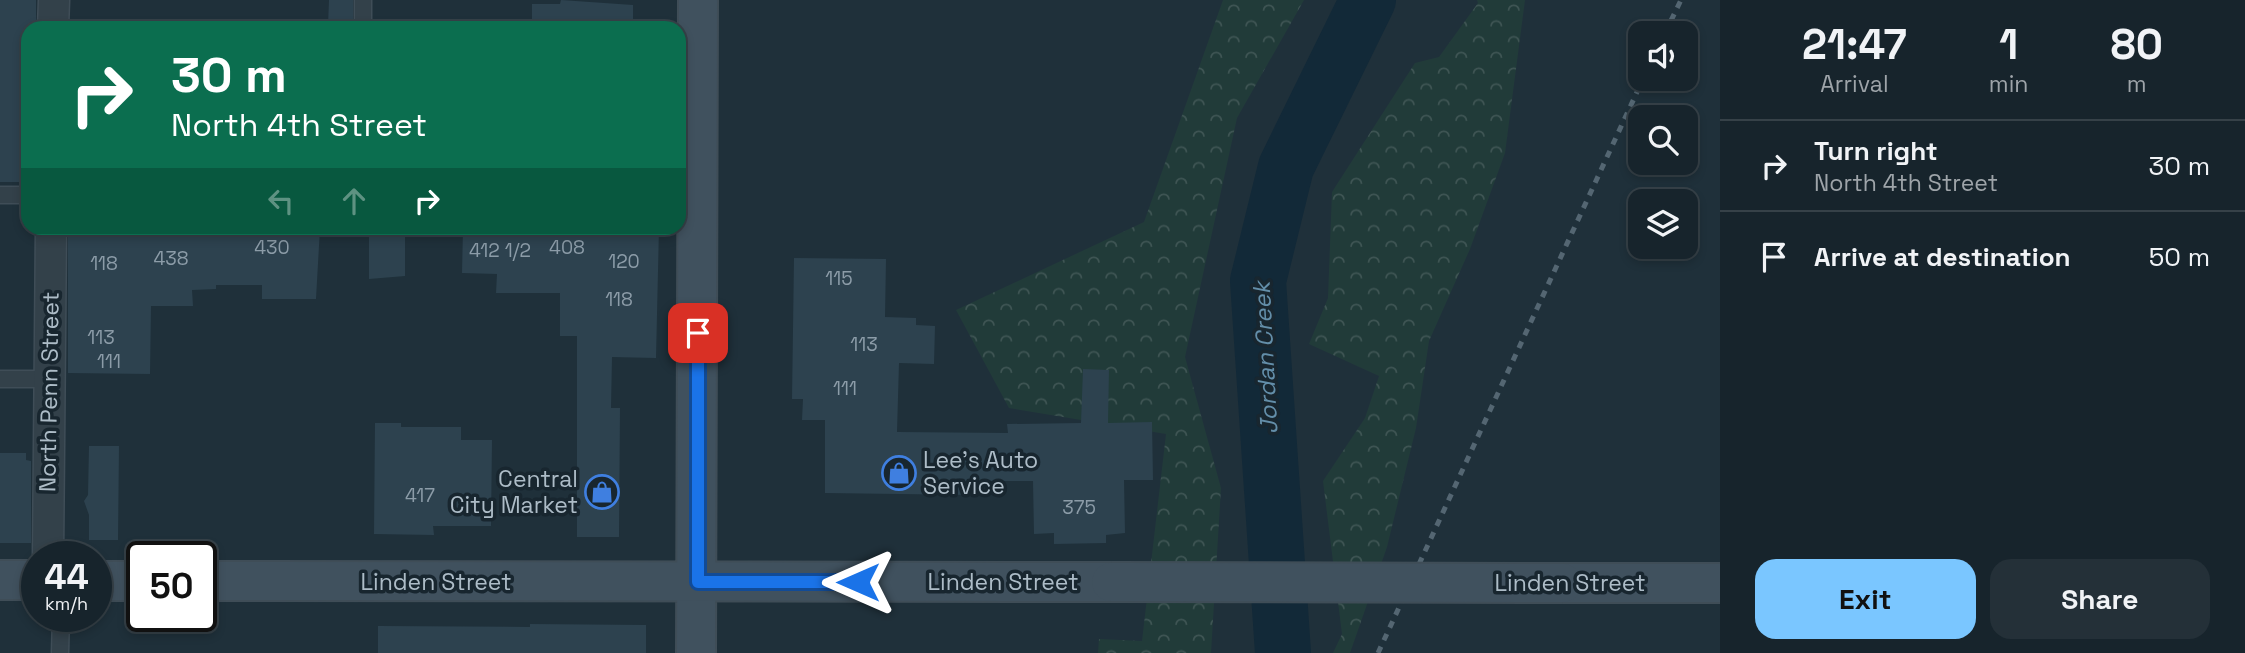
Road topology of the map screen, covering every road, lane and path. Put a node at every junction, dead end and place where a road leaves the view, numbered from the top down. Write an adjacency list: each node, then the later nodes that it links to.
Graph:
1 (54, 0): 4 (street)
2 (363, 0): 5 (lane)
3 (698, 0): 8 (main road)
4 (54, 21)
5 (363, 21)
6 (0, 195): 7 (lane)
7 (21, 195)
8 (689, 199): 16 (main road)
9 (51, 235): 11 (street, North Penn Street)
10 (0, 379): 11 (lane)
11 (48, 379): 12 (street, North Penn Street)
12 (47, 541)
13 (0, 580): 14 (main road)
14 (21, 580)
15 (217, 581): 16 (main road, Linden Street)
16 (698, 582): 17 (main road, Linden Street, bridge); 20 (main road)
17 (1720, 583)
18 (61, 632): 19 (lane)
19 (60, 653)
20 (696, 653)

